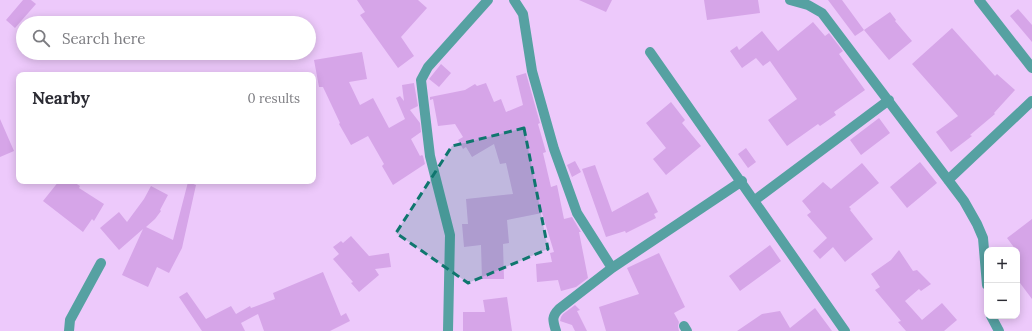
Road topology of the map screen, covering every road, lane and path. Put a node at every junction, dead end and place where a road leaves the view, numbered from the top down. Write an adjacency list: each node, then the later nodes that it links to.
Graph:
1 (488, 0): 18 (street)
2 (514, 0): 13 (street)
3 (790, 0): 7 (street)
4 (979, 0): 6 (street)
5 (650, 52): 10 (street)
6 (1032, 68)
7 (889, 100): 9 (street); 11 (street)
8 (1032, 100): 9 (street)
9 (948, 180): 14 (street)
10 (742, 181): 11 (street); 13 (street)
11 (755, 200): 20 (street)
12 (101, 263): 17 (street)
13 (612, 268): 19 (street)
14 (987, 283)
15 (992, 319): 16 (street)
16 (994, 329)
17 (69, 331)
18 (448, 331)
19 (556, 331)
20 (845, 331)

